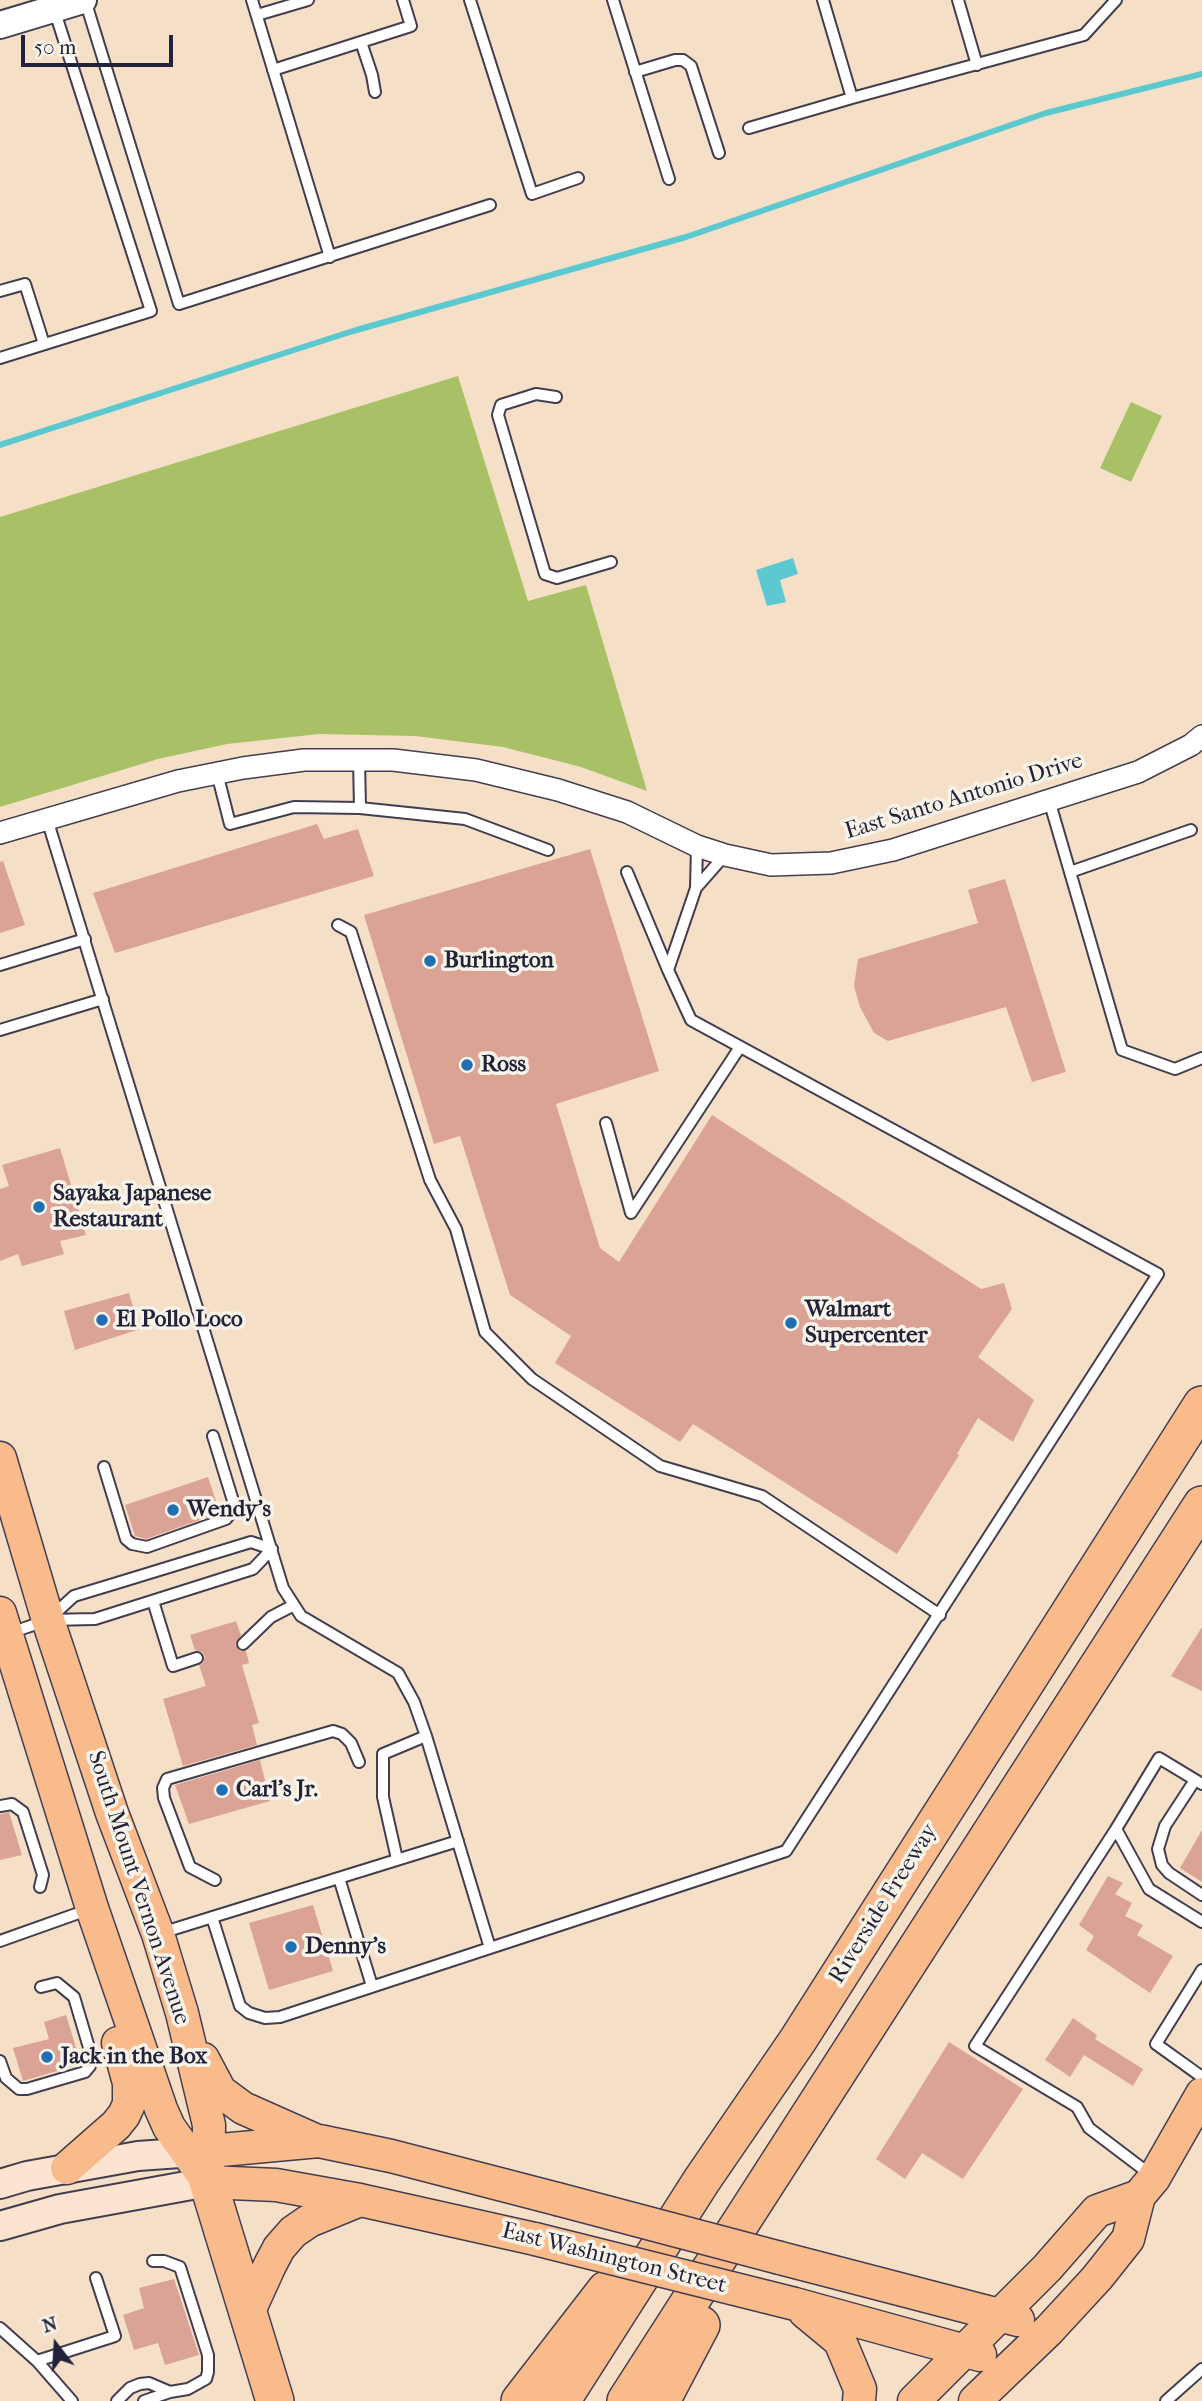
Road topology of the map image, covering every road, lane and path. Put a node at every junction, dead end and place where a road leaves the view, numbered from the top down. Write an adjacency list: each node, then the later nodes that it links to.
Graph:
1 (84, 0): 10 (street); 24 (lane)
2 (252, 0): 11 (lane)
3 (308, 0): 11 (lane)
4 (403, 0): 13 (lane)
5 (470, 0): 21 (lane)
6 (613, 0): 16 (lane)
7 (823, 0): 18 (lane)
8 (958, 0): 14 (lane)
9 (1116, 0): 14 (lane)
10 (54, 9): 12 (street); 26 (lane)
11 (257, 15): 15 (lane)
12 (0, 25)
13 (361, 42): 15 (lane); 17 (lane)
14 (977, 65): 18 (lane)
15 (273, 70): 24 (lane)
16 (635, 72): 20 (lane); 22 (lane)
17 (375, 92)
18 (852, 98): 19 (lane)
19 (749, 128)
20 (719, 153)
21 (578, 178)
22 (669, 179)
23 (490, 205): 24 (lane)
24 (330, 257)
25 (0, 291): 26 (lane)
26 (44, 344): 27 (lane)
27 (0, 358)
28 (556, 397): 29 (lane)
29 (611, 562)
30 (1202, 736): 33 (street, East Santo Antonio Drive)
31 (359, 760): 32 (street, East Santo Antonio Drive); 34 (lane); 38 (street, East Santo Antonio Drive)
32 (217, 773): 34 (lane); 35 (street, East Santo Antonio Drive)
33 (1049, 800): 40 (street, East Santo Antonio Drive); 42 (lane)
34 (360, 808): 39 (lane)
35 (47, 819): 37 (street, East Santo Antonio Drive); 45 (lane)
36 (1191, 830): 42 (lane)
37 (0, 833)
38 (697, 846): 40 (street, East Santo Antonio Drive); 43 (lane)
39 (548, 850)
40 (725, 855): 43 (lane)
41 (627, 872): 47 (lane)
42 (1070, 872): 51 (lane)
43 (696, 888): 47 (lane)
44 (338, 925): 61 (lane)
45 (85, 939): 46 (lane); 48 (lane)
46 (0, 965)
47 (668, 970): 50 (lane)
48 (103, 999): 49 (lane); 58 (lane)
49 (0, 1030)
50 (740, 1047): 52 (lane); 61 (lane)
51 (1202, 1058)
52 (606, 1123)
53 (1202, 1405): 88 (highway, Riverside Freeway)
54 (213, 1436): 56 (lane)
55 (0, 1458): 62 (main road, South Mount Vernon Avenue)
56 (104, 1467)
57 (1202, 1505): 92 (highway)
58 (272, 1549): 59 (lane); 60 (lane); 62 (lane)
59 (153, 1601): 62 (lane); 65 (lane)
60 (294, 1605): 64 (lane); 66 (lane)
61 (940, 1615): 82 (lane)
62 (48, 1620): 63 (lane); 80 (main road, South Mount Vernon Avenue)
63 (2, 1628): 77 (main road, South Mount Vernon Avenue)
64 (243, 1644)
65 (197, 1658)
66 (426, 1736): 71 (lane); 72 (lane)
67 (359, 1762): 74 (lane)
68 (1198, 1782): 70 (lane); 76 (lane)
69 (0, 1806): 75 (lane)
70 (1116, 1829): 79 (lane); 97 (lane)
71 (457, 1841): 72 (lane); 82 (lane)
72 (397, 1859): 73 (lane)
73 (339, 1878): 78 (lane); 85 (lane)
74 (215, 1880)
75 (40, 1887)
76 (1202, 1895)
77 (92, 1908): 81 (lane); 83 (main road, South Mount Vernon Avenue)
78 (212, 1917): 80 (lane); 85 (lane)
79 (1202, 1922)
80 (158, 1934): 87 (main road, South Mount Vernon Avenue)
81 (0, 1941)
82 (490, 1948): 85 (lane)
83 (109, 1956): 94 (main road, South Mount Vernon Avenue); 95 (main road)
84 (1202, 1970): 90 (lane)
85 (372, 1986)
86 (41, 1987): 89 (lane)
87 (182, 2013): 93 (main road); 94 (main road, South Mount Vernon Avenue)
88 (797, 2040): 116 (highway); 117 (highway, Riverside Freeway)
89 (0, 2062)
90 (1202, 2077)
91 (1202, 2094): 97 (main road)
92 (814, 2110): 118 (highway); 119 (highway)
93 (319, 2141): 94 (main road, East Washington Street); 104 (main road, East Washington Street, bridge)
94 (201, 2162): 95 (main road, East Washington Street); 98 (main road, East Washington Street); 99 (main road, East Washington Street); 103 (highway)
95 (66, 2168): 96 (main road, East Washington Street)
96 (0, 2184)
97 (1146, 2187): 104 (main road); 106 (main road)
98 (360, 2200): 102 (main road, East Washington Street, bridge); 103 (main road)
99 (0, 2226)
100 (153, 2261): 111 (lane)
101 (96, 2278): 108 (lane)
102 (796, 2304): 107 (main road, East Washington Street); 120 (main road)
103 (248, 2311): 115 (highway)
104 (1000, 2314): 106 (main road, East Washington Street); 107 (main road)
105 (0, 2328): 108 (lane)
106 (1049, 2330): 109 (main road)
107 (966, 2350): 109 (main road, East Washington Street); 121 (main road)
108 (37, 2361): 112 (lane)
109 (1012, 2365): 122 (main road)
110 (1202, 2369): 123 (lane)
111 (170, 2392): 113 (lane); 114 (lane)
112 (72, 2401)
113 (117, 2401)
114 (144, 2401)
115 (275, 2401)
116 (520, 2401)
117 (561, 2401)
118 (626, 2401)
119 (661, 2401)
120 (859, 2401)
121 (914, 2401)
122 (975, 2401)
123 (1166, 2401)

